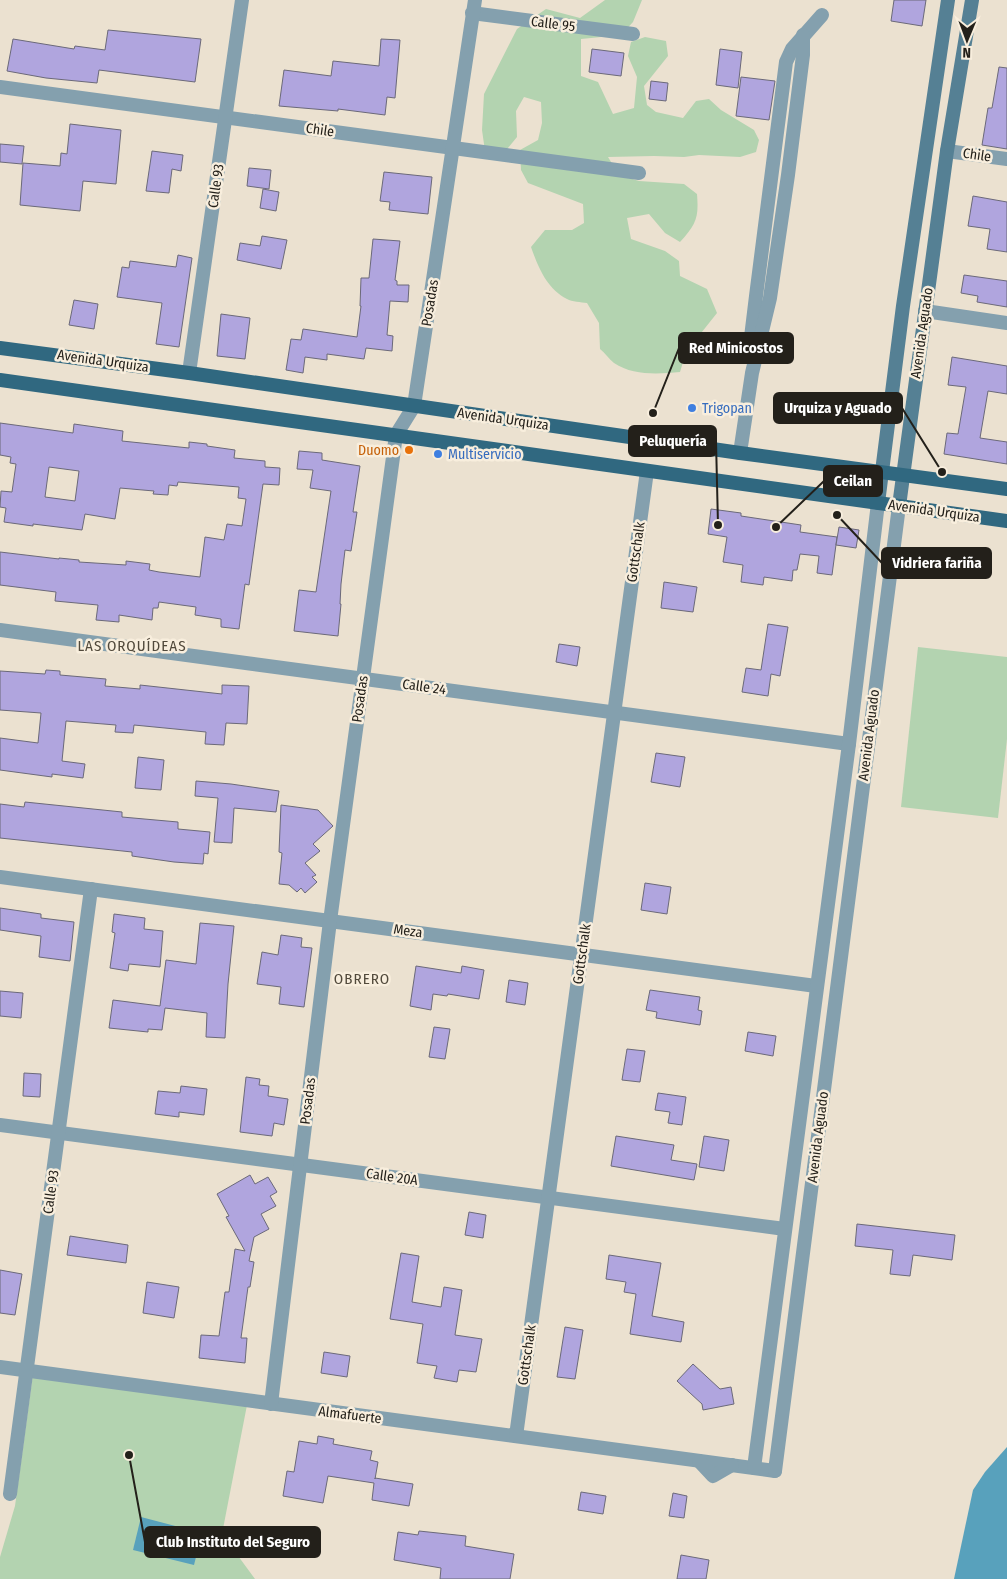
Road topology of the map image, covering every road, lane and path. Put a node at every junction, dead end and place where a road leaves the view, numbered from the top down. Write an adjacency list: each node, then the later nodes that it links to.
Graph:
1 (242, 0): 8 (street, Calle 93)
2 (948, 0): 22 (main road, Avenida Aguado)
3 (972, 0): 10 (main road, Avenida Aguado)
4 (474, 7): 6 (street, Calle 95); 9 (street, Posadas)
5 (822, 14): 20 (street)
6 (633, 34)
7 (0, 87): 8 (street, Chile)
8 (225, 117): 9 (street, Chile); 16 (street, Calle 93)
9 (453, 148): 12 (street, Chile); 18 (street, Posadas)
10 (947, 151): 11 (street, Chile); 13 (main road, Avenida Aguado)
11 (1007, 159)
12 (639, 173)
13 (925, 311): 14 (street); 23 (main road, Avenida Aguado)
14 (1007, 323)
15 (0, 348): 16 (main road, Avenida Urquiza)
16 (189, 373): 18 (main road, Avenida Urquiza)
17 (0, 380): 19 (main road, Avenida Urquiza)
18 (414, 406): 19 (street, Posadas); 20 (main road, Avenida Urquiza)
19 (396, 435): 21 (main road, Avenida Urquiza); 29 (street, Posadas)
20 (740, 453): 22 (main road, Avenida Urquiza)
21 (647, 471): 25 (main road, Avenida Urquiza); 30 (street, Gottschalk)
22 (882, 471): 23 (main road, Avenida Urquiza); 25 (main road, Avenida Aguado)
23 (903, 475): 24 (main road, Avenida Urquiza); 26 (main road, Avenida Aguado)
24 (1007, 489)
25 (878, 503): 26 (main road, Avenida Urquiza); 31 (street, Avenida Aguado)
26 (899, 506): 27 (main road, Avenida Urquiza); 47 (street, Avenida Aguado)
27 (1007, 521)
28 (0, 630): 29 (street, Calle 24)
29 (363, 679): 30 (street, Calle 24); 34 (street, Posadas)
30 (614, 712): 31 (street, Calle 24); 35 (street, Gottschalk)
31 (849, 744): 36 (street, Avenida Aguado)
32 (0, 877): 33 (street, Meza)
33 (91, 889): 34 (street, Meza); 38 (street, Calle 93)
34 (330, 921): 35 (street, Meza); 39 (street, Posadas)
35 (581, 955): 36 (street, Meza); 40 (street, Gottschalk)
36 (816, 986): 41 (street, Avenida Aguado)
37 (0, 1125): 38 (street, Calle 20A)
38 (58, 1132): 39 (street, Calle 20A); 43 (street, Calle 93)
39 (300, 1165): 40 (street, Calle 20A); 44 (street, Posadas)
40 (549, 1198): 41 (street, Calle 20A); 45 (street, Gottschalk)
41 (785, 1230): 46 (street, Avenida Aguado)
42 (0, 1367): 43 (street, Almafuerte)
43 (26, 1371): 44 (street, Almafuerte); 48 (street, Calle 93)
44 (271, 1404): 45 (street, Almafuerte)
45 (516, 1436): 46 (street, Almafuerte)
46 (754, 1468): 47 (street, Almafuerte)
47 (775, 1471)
48 (10, 1494)

